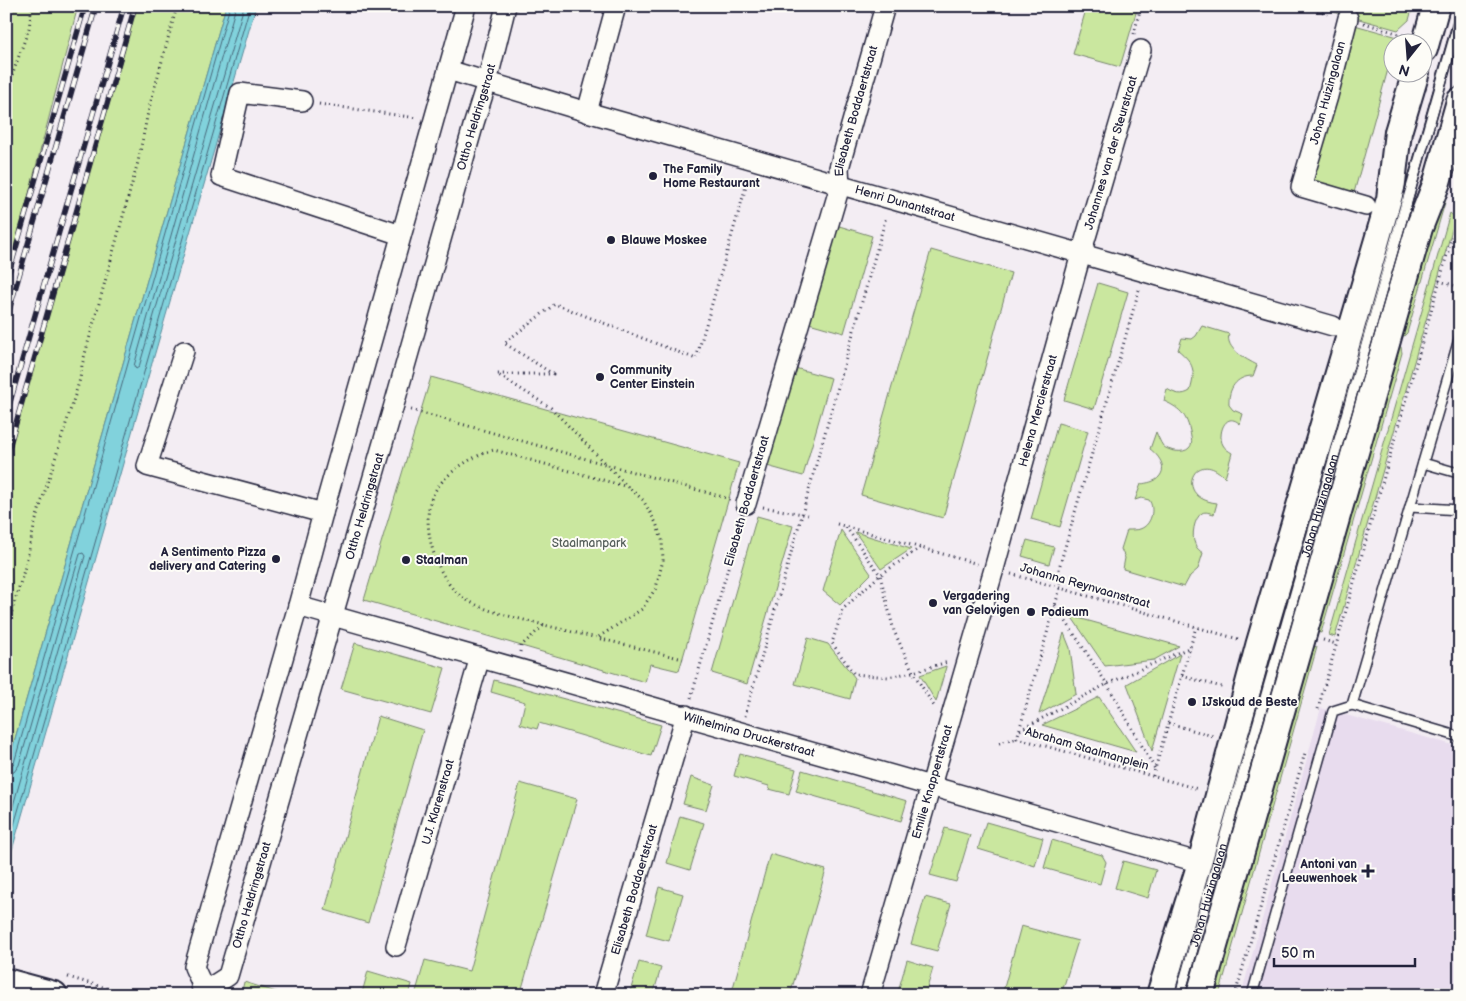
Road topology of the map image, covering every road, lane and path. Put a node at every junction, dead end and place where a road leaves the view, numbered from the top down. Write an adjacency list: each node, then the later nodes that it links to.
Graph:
1 (32, 6): 17 (path)
2 (177, 6): 57 (path)
3 (466, 6): 14 (street, Ottho Heldringstraat)
4 (506, 6): 15 (street, Ottho Heldringstraat)
5 (616, 6): 20 (street)
6 (885, 6): 23 (street, Elisabeth Boddaertstraat)
7 (1304, 6): 10 (path)
8 (1436, 6): 12 (main road)
9 (1460, 16): 93 (lane, Johan Huizingalaan)
10 (1348, 18): 11 (path); 25 (street, Johan Huizingalaan)
11 (1386, 32)
12 (1422, 32)
13 (1141, 50): 28 (street, Johannes van der Steurstraat)
14 (448, 70): 15 (street, Henri Dunantstraat); 21 (street, Ottho Heldringstraat)
15 (487, 82): 20 (street, Henri Dunantstraat); 35 (street, Ottho Heldringstraat)
16 (1413, 82): 85 (main road, Johan Huizingalaan)
17 (6, 95)
18 (1460, 101): 94 (main road, Johan Huizingalaan)
19 (302, 102): 21 (path); 27 (street)
20 (587, 112): 22 (street, Henri Dunantstraat)
21 (426, 120): 27 (street, Ottho Heldringstraat)
22 (754, 160): 23 (street, Henri Dunantstraat); 37 (path)
23 (840, 186): 24 (street, Henri Dunantstraat); 40 (street, Elisabeth Boddaertstraat)
24 (890, 200): 28 (street, Henri Dunantstraat); 44 (path)
25 (1366, 206)
26 (1460, 209): 30 (path)
27 (401, 235): 43 (street, Ottho Heldringstraat)
28 (1081, 254): 29 (street, Henri Dunantstraat); 49 (street, Helena Mercierstraat)
29 (1144, 272): 32 (street, Henri Dunantstraat); 51 (path, Abraham Staalmanplein)
30 (1439, 281): 31 (path); 70 (path)
31 (1460, 287)
32 (1333, 326)
33 (1460, 336): 36 (lane)
34 (184, 352): 43 (street)
35 (394, 405): 37 (path); 54 (street, Ottho Heldringstraat)
36 (1423, 463): 38 (lane); 41 (lane)
37 (605, 464): 39 (path); 40 (path)
38 (1458, 473)
39 (628, 487): 55 (path); 58 (path)
40 (746, 504): 44 (path); 71 (path, Elisabeth Boddaertstraat)
41 (1410, 507): 42 (lane); 69 (lane)
42 (1460, 510)
43 (323, 513): 53 (street, Ottho Heldringstraat)
44 (802, 514): 45 (path); 75 (path)
45 (808, 515)
46 (837, 524): 47 (path, Johanna Reynvaanstraat)
47 (846, 526): 48 (path, Johanna Reynvaanstraat); 50 (path)
48 (921, 548): 49 (path, Johanna Reynvaanstraat); 50 (path)
49 (994, 569): 51 (path, Johanna Reynvaanstraat); 61 (street, Emilie Knappertstraat)
50 (880, 575): 65 (path); 65 (path)
51 (1060, 588): 52 (path, Abraham Staalmanplein); 56 (path, Johanna Reynvaanstraat)
52 (1055, 605): 67 (path, Abraham Staalmanplein); 74 (path, Abraham Staalmanplein)
53 (298, 606): 54 (street, Wilhelmina Druckerstraat); 89 (street, Ottho Heldringstraat)
54 (332, 615): 62 (street, Wilhelmina Druckerstraat); 89 (street, Ottho Heldringstraat)
55 (544, 625): 58 (path); 64 (path)
56 (1196, 627): 59 (path, Johanna Reynvaanstraat); 60 (path, Abraham Staalmanplein)
57 (6, 631)
58 (597, 638): 63 (path)
59 (1244, 641)
60 (1190, 647): 66 (path, Abraham Staalmanplein); 67 (path, Abraham Staalmanplein)
61 (969, 656): 65 (path); 73 (street, Emilie Knappertstraat)
62 (480, 657): 64 (street, Wilhelmina Druckerstraat); 86 (street, U.J. Klarenstraat)
63 (683, 659)
64 (515, 668): 71 (street, Wilhelmina Druckerstraat)
65 (913, 672): 73 (path)
66 (1182, 676): 68 (path); 72 (path, Abraham Staalmanplein)
67 (1107, 684): 74 (path, Abraham Staalmanplein); 81 (path, Abraham Staalmanplein)
68 (1229, 690)
69 (1352, 705): 77 (lane); 96 (lane)
70 (1316, 713)
71 (686, 715): 75 (street, Wilhelmina Druckerstraat); 90 (street, Elisabeth Boddaertstraat)
72 (1168, 723): 76 (path); 81 (path, Abraham Staalmanplein)
73 (948, 728): 83 (street, Emilie Knappertstraat)
74 (1019, 730): 78 (path, Abraham Staalmanplein)
75 (741, 731): 83 (street, Wilhelmina Druckerstraat)
76 (1216, 736)
77 (1460, 737)
78 (1017, 738): 79 (path, Abraham Staalmanplein); 82 (path, Abraham Staalmanplein)
79 (1000, 744)
80 (1306, 751): 95 (path)
81 (1155, 769): 82 (path, Abraham Staalmanplein)
82 (1153, 776): 84 (path, Abraham Staalmanplein)
83 (932, 786): 85 (street, Wilhelmina Druckerstraat); 91 (street, Emilie Knappertstraat)
84 (1201, 790)
85 (1201, 863): 92 (main road, Johan Huizingalaan)
86 (396, 946)
87 (6, 982): 88 (main road)
88 (54, 995)
89 (203, 995)
90 (603, 995)
91 (870, 995)
92 (1160, 995)
93 (1180, 995)
94 (1200, 995)
95 (1235, 995)
96 (1252, 995)

